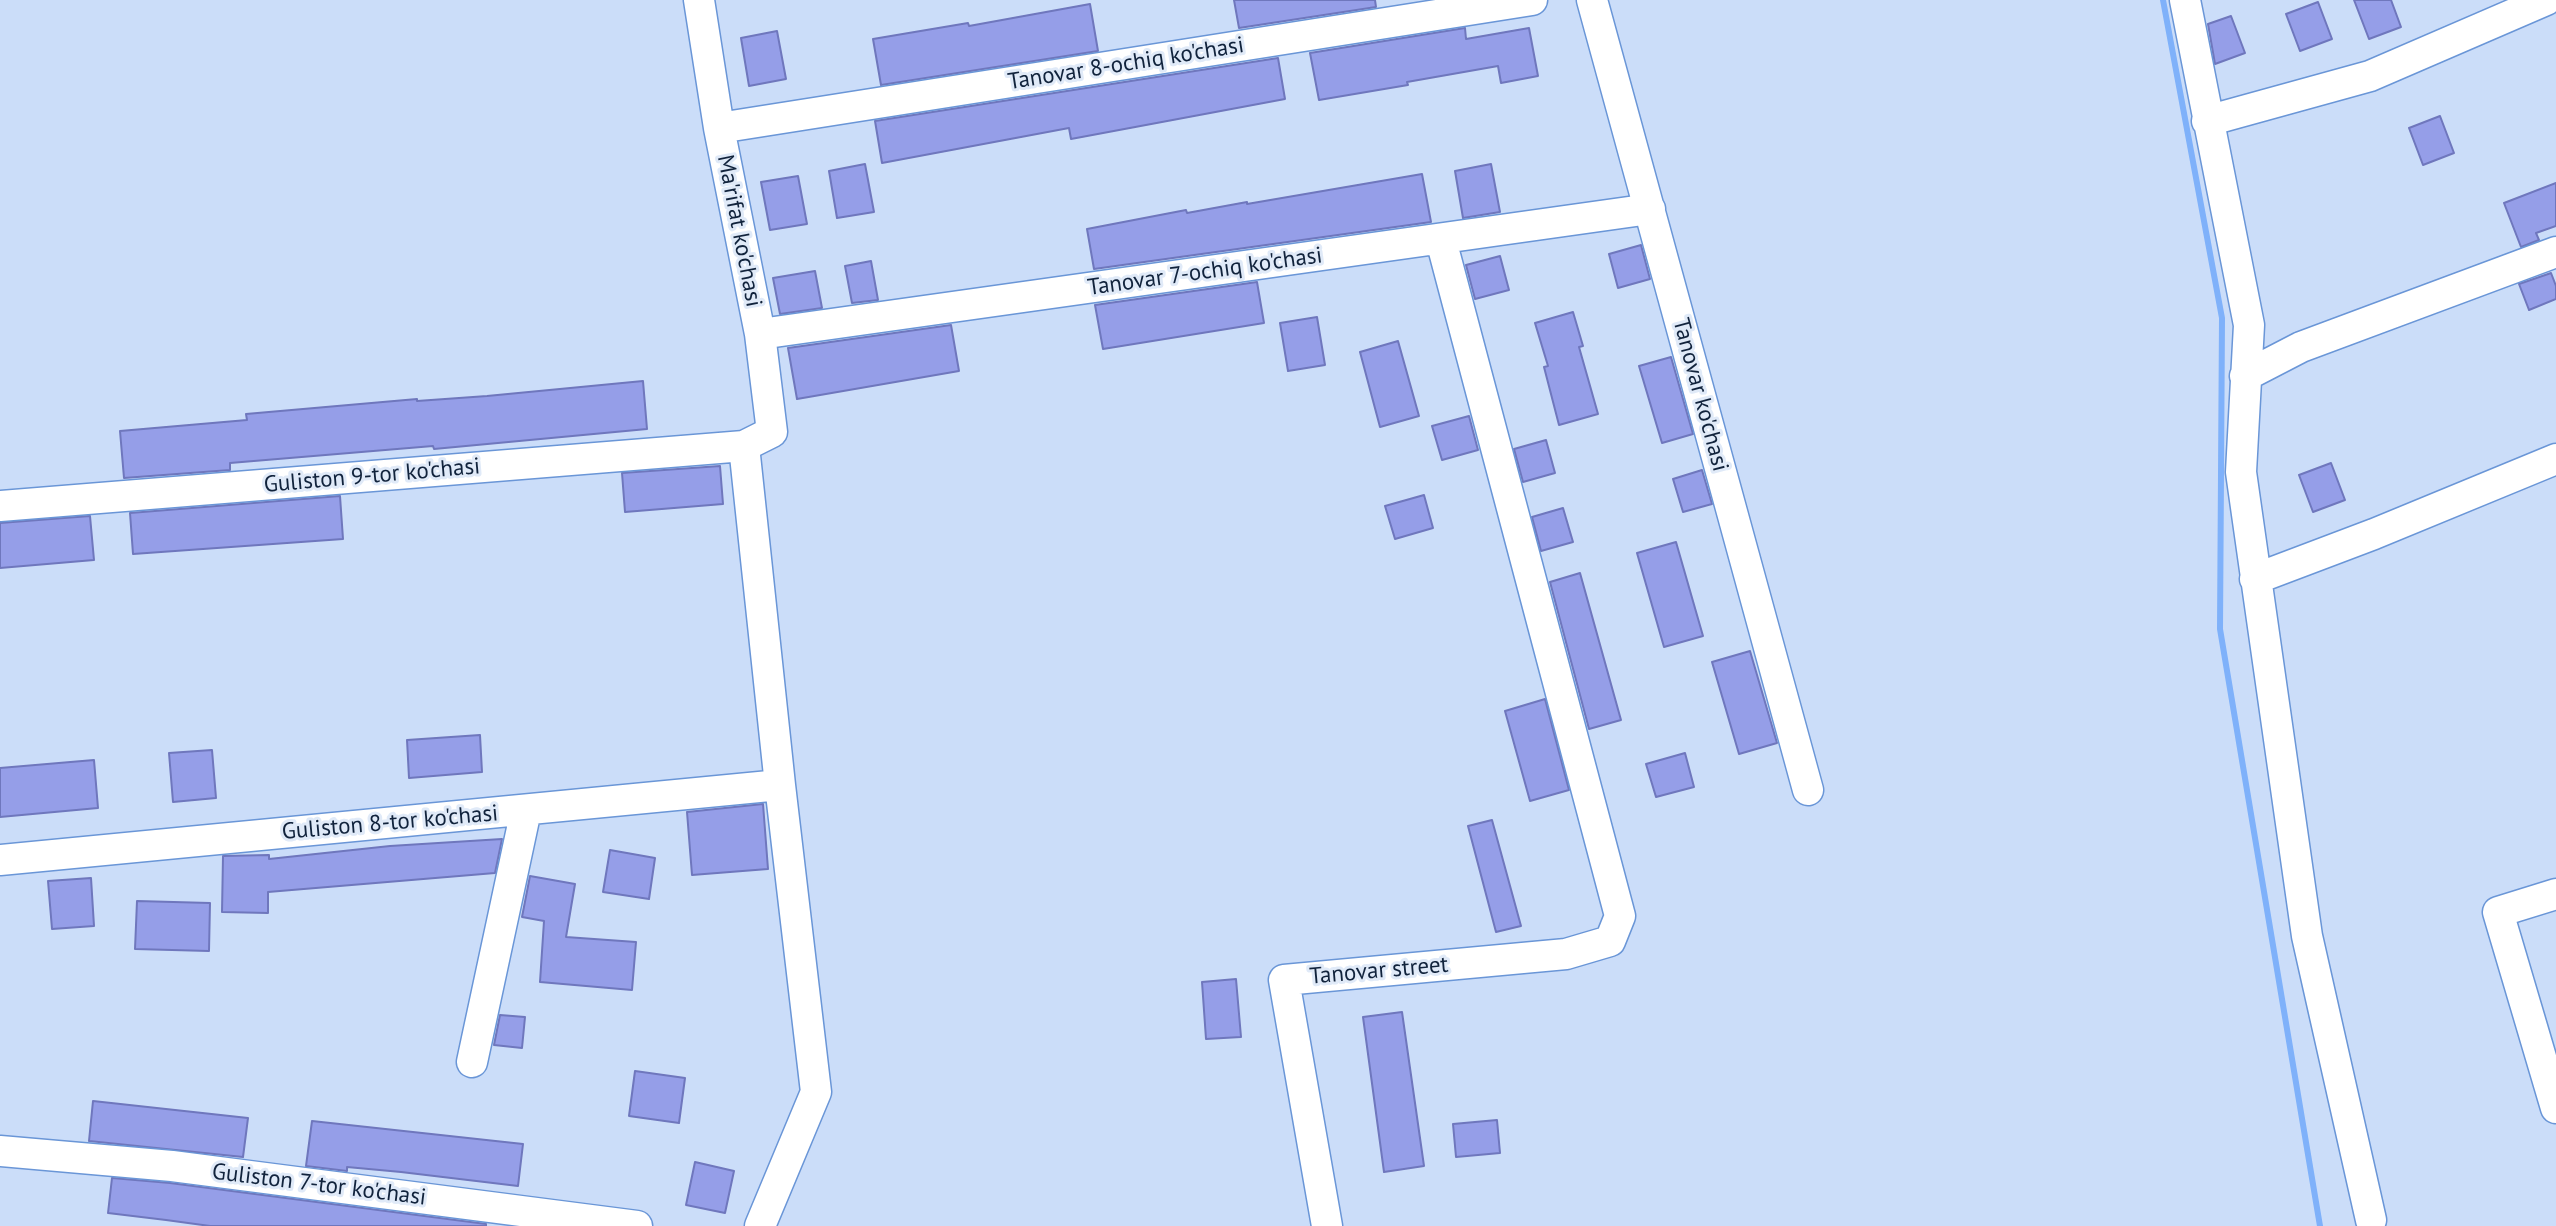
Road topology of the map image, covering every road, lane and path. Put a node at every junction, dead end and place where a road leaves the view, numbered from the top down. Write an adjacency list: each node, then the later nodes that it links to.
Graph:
1 (699, 0): 7 (street, Ma'rifat ko'chasi)
2 (1532, 0): 7 (street, Tanovar 8-ochiq ko'chasi)
3 (1592, 0): 8 (street, Tanovar ko'chasi)
4 (2185, 0): 6 (street)
5 (2546, 0): 6 (street)
6 (2207, 121): 12 (street)
7 (719, 128): 11 (street, Ma'rifat ko'chasi)
8 (1650, 209): 9 (street, Tanovar 7-ochiq ko'chasi); 18 (street, Tanovar ko'chasi)
9 (1441, 240): 11 (street, Tanovar 7-ochiq ko'chasi); 29 (street, Tanovar street)
10 (2556, 252): 12 (street)
11 (760, 334): 13 (street, Ma'rifat ko'chasi)
12 (2245, 376): 16 (street)
13 (744, 446): 15 (street, Guliston 9-tor ko'chasi); 17 (street)
14 (2556, 459): 16 (street)
15 (0, 506)
16 (2255, 579): 26 (street)
17 (780, 785): 19 (street, Guliston 8-tor ko'chasi); 28 (street)
18 (1808, 790)
19 (526, 810): 20 (street, Guliston 8-tor ko'chasi); 23 (street)
20 (0, 860)
21 (2556, 894): 22 (street)
22 (2549, 1059): 24 (street)
23 (472, 1062)
24 (2556, 1108)
25 (0, 1151): 27 (street, Guliston 7-tor ko'chasi)
26 (2371, 1220)
27 (637, 1226)
28 (760, 1226)
29 (1327, 1226)

